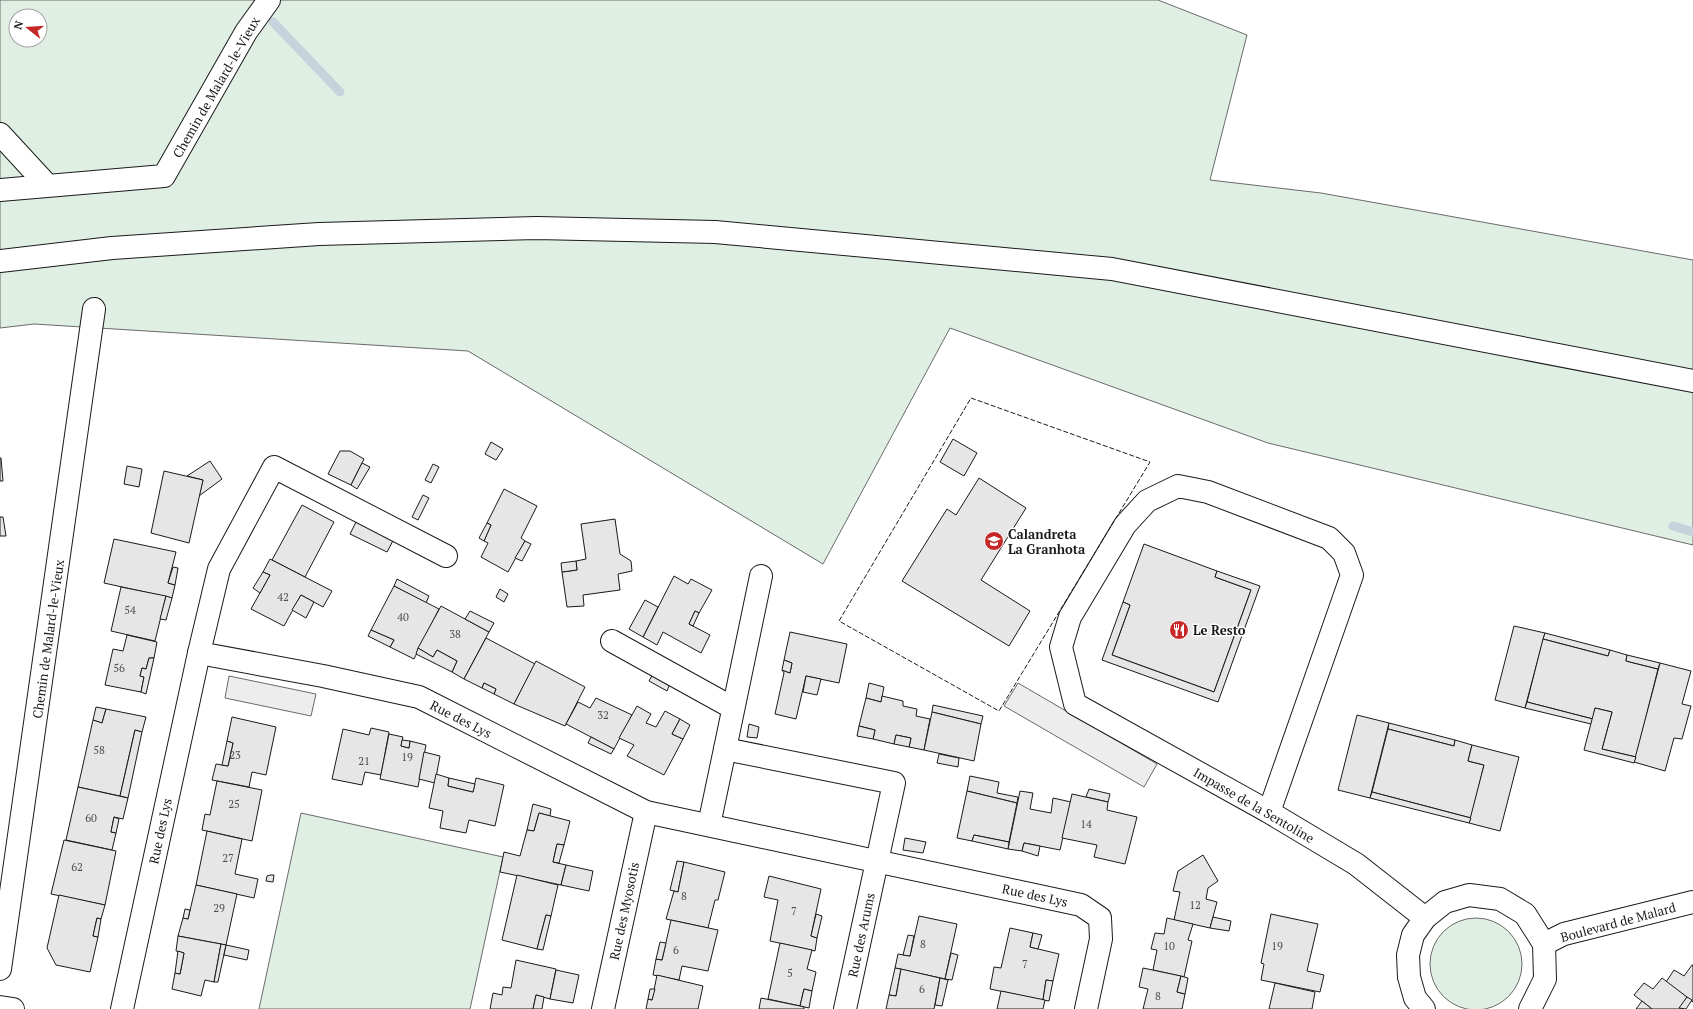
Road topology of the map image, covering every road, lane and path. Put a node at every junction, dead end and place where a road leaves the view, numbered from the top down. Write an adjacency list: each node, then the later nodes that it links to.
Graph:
1 (269, 0): 3 (street, Chemin de Malard-le-Vieux)
2 (0, 134): 3 (street)
3 (47, 185): 4 (street)
4 (0, 190)
5 (0, 262): 7 (street)
6 (94, 309): 21 (street, Chemin de Malard-le-Vieux)
7 (1693, 381)
8 (446, 556): 11 (street, Rue des Lys)
9 (761, 576): 12 (street)
10 (612, 641): 12 (street)
11 (199, 653): 14 (street, Rue des Lys); 24 (street, Rue des Lys)
12 (734, 708): 13 (street)
13 (725, 749): 16 (street); 17 (street)
14 (646, 812): 16 (street, Rue des Lys); 25 (street, Rue des Myosotis)
15 (1269, 812): 15 (street, Impasse de la Sentoline); 19 (street, Impasse de la Sentoline)
16 (708, 825): 17 (street, Rue des Lys)
17 (877, 861): 26 (street, Rue des Arums); 27 (street, Rue des Lys)
18 (1693, 902): 20 (street, Boulevard de Malard)
19 (1425, 918): 20 (street); 28 (street)
20 (1544, 944): 29 (street)
21 (0, 969)
22 (0, 1006): 23 (street)
23 (13, 1009)
24 (122, 1009)
25 (603, 1009)
26 (845, 1009)
27 (1086, 1009)
28 (1424, 1009)
29 (1530, 1009)

